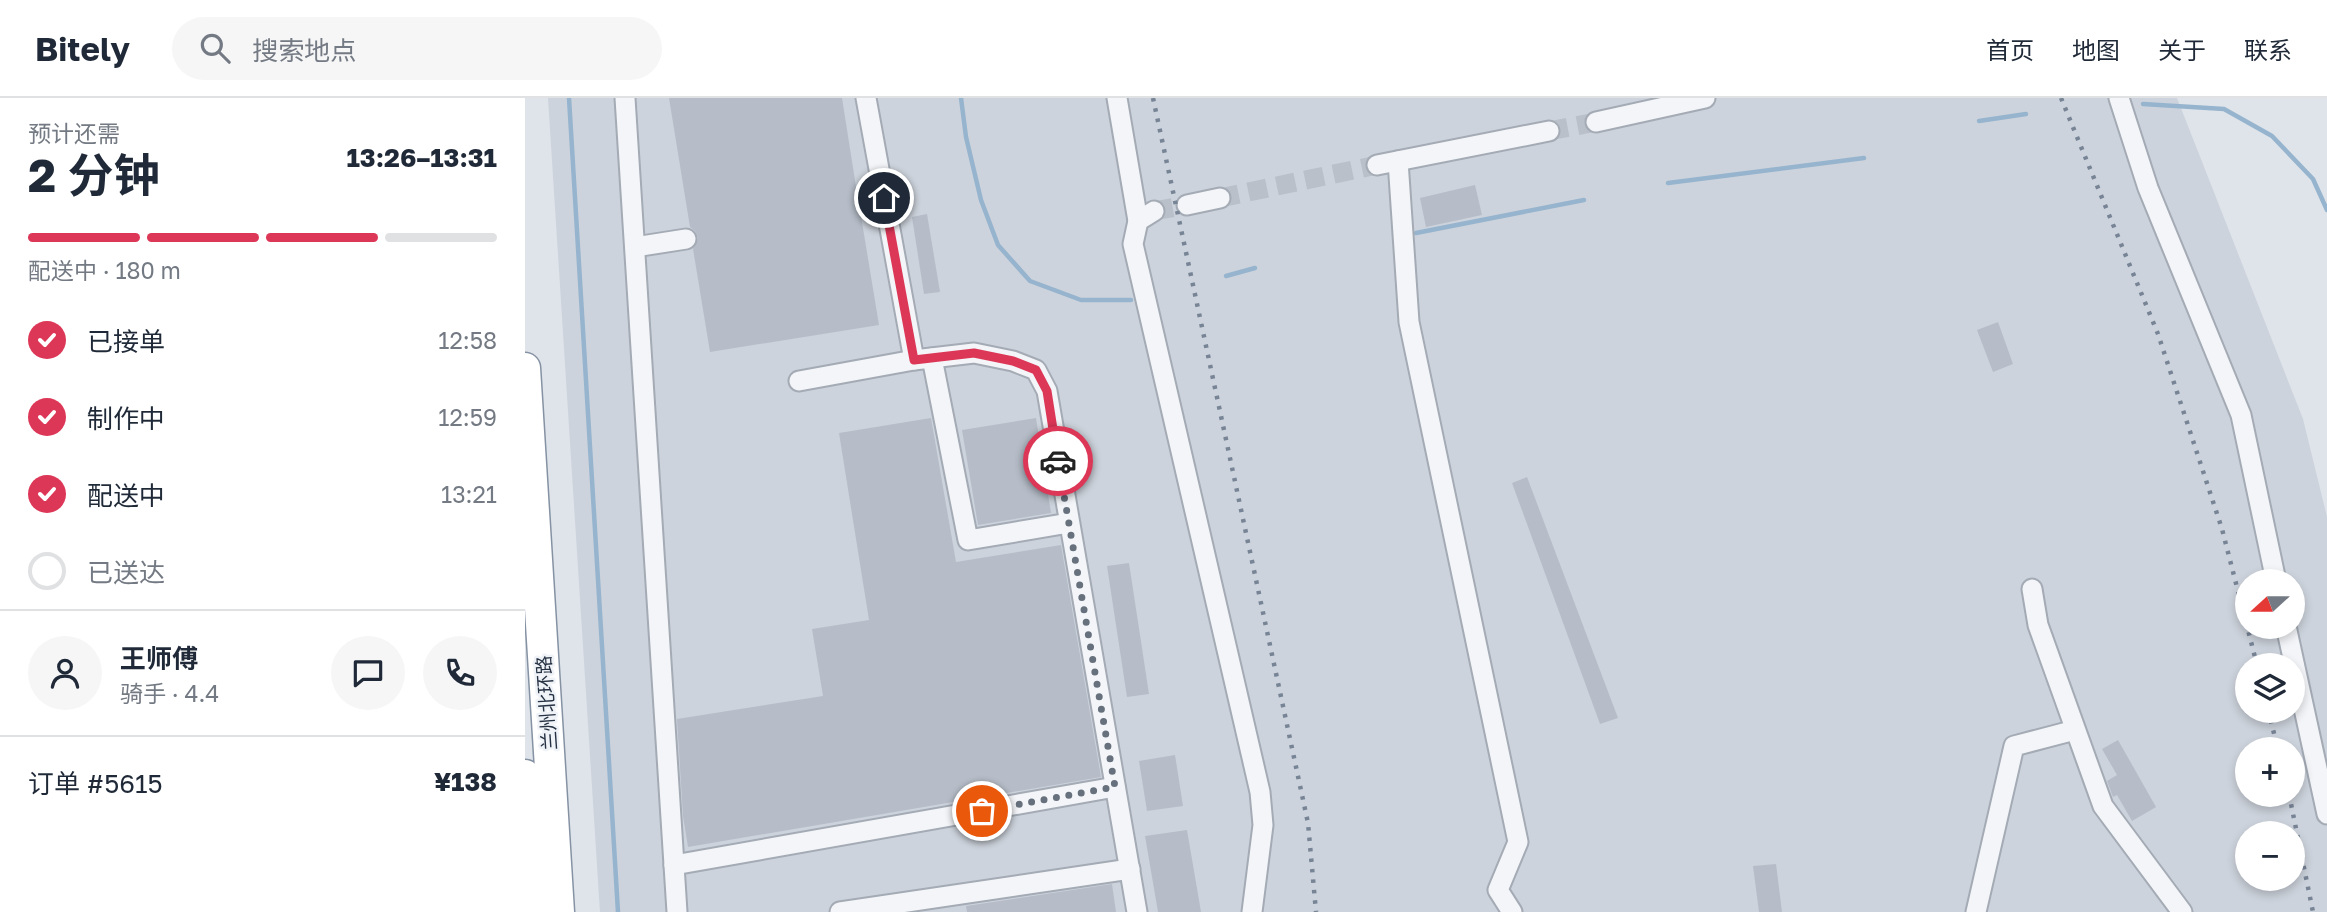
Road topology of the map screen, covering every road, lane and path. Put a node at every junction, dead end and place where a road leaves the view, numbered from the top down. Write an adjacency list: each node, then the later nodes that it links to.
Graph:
1 (625, 98): 13 (street)
2 (866, 98): 14 (street)
3 (1117, 98): 32 (street)
4 (1705, 98): 6 (street)
5 (2119, 98): 18 (street)
6 (1596, 122)
7 (1549, 131): 8 (street)
8 (1398, 161): 9 (street); 33 (street)
9 (1377, 165)
10 (1220, 198): 11 (street)
11 (1187, 205)
12 (686, 239): 13 (street)
13 (635, 247): 25 (street)
14 (923, 359): 16 (street); 17 (street); 17 (street)
15 (525, 368): 28 (highway, 兰州北环路)
16 (799, 382)
17 (1069, 523): 23 (street)
18 (2274, 569)
19 (2032, 589): 21 (street)
20 (2289, 639): 24 (street)
21 (2075, 730): 34 (street); 35 (street)
22 (525, 775): 27 (highway, 兰州北环路)
23 (1115, 787): 25 (street); 26 (street)
24 (2327, 814)
25 (674, 865): 29 (street)
26 (1129, 869): 30 (street); 31 (street)
27 (534, 912)
28 (559, 912)
29 (677, 912)
30 (840, 912)
31 (1137, 912)
32 (1252, 912)
33 (1512, 912)
34 (1976, 912)
35 (2182, 912)

